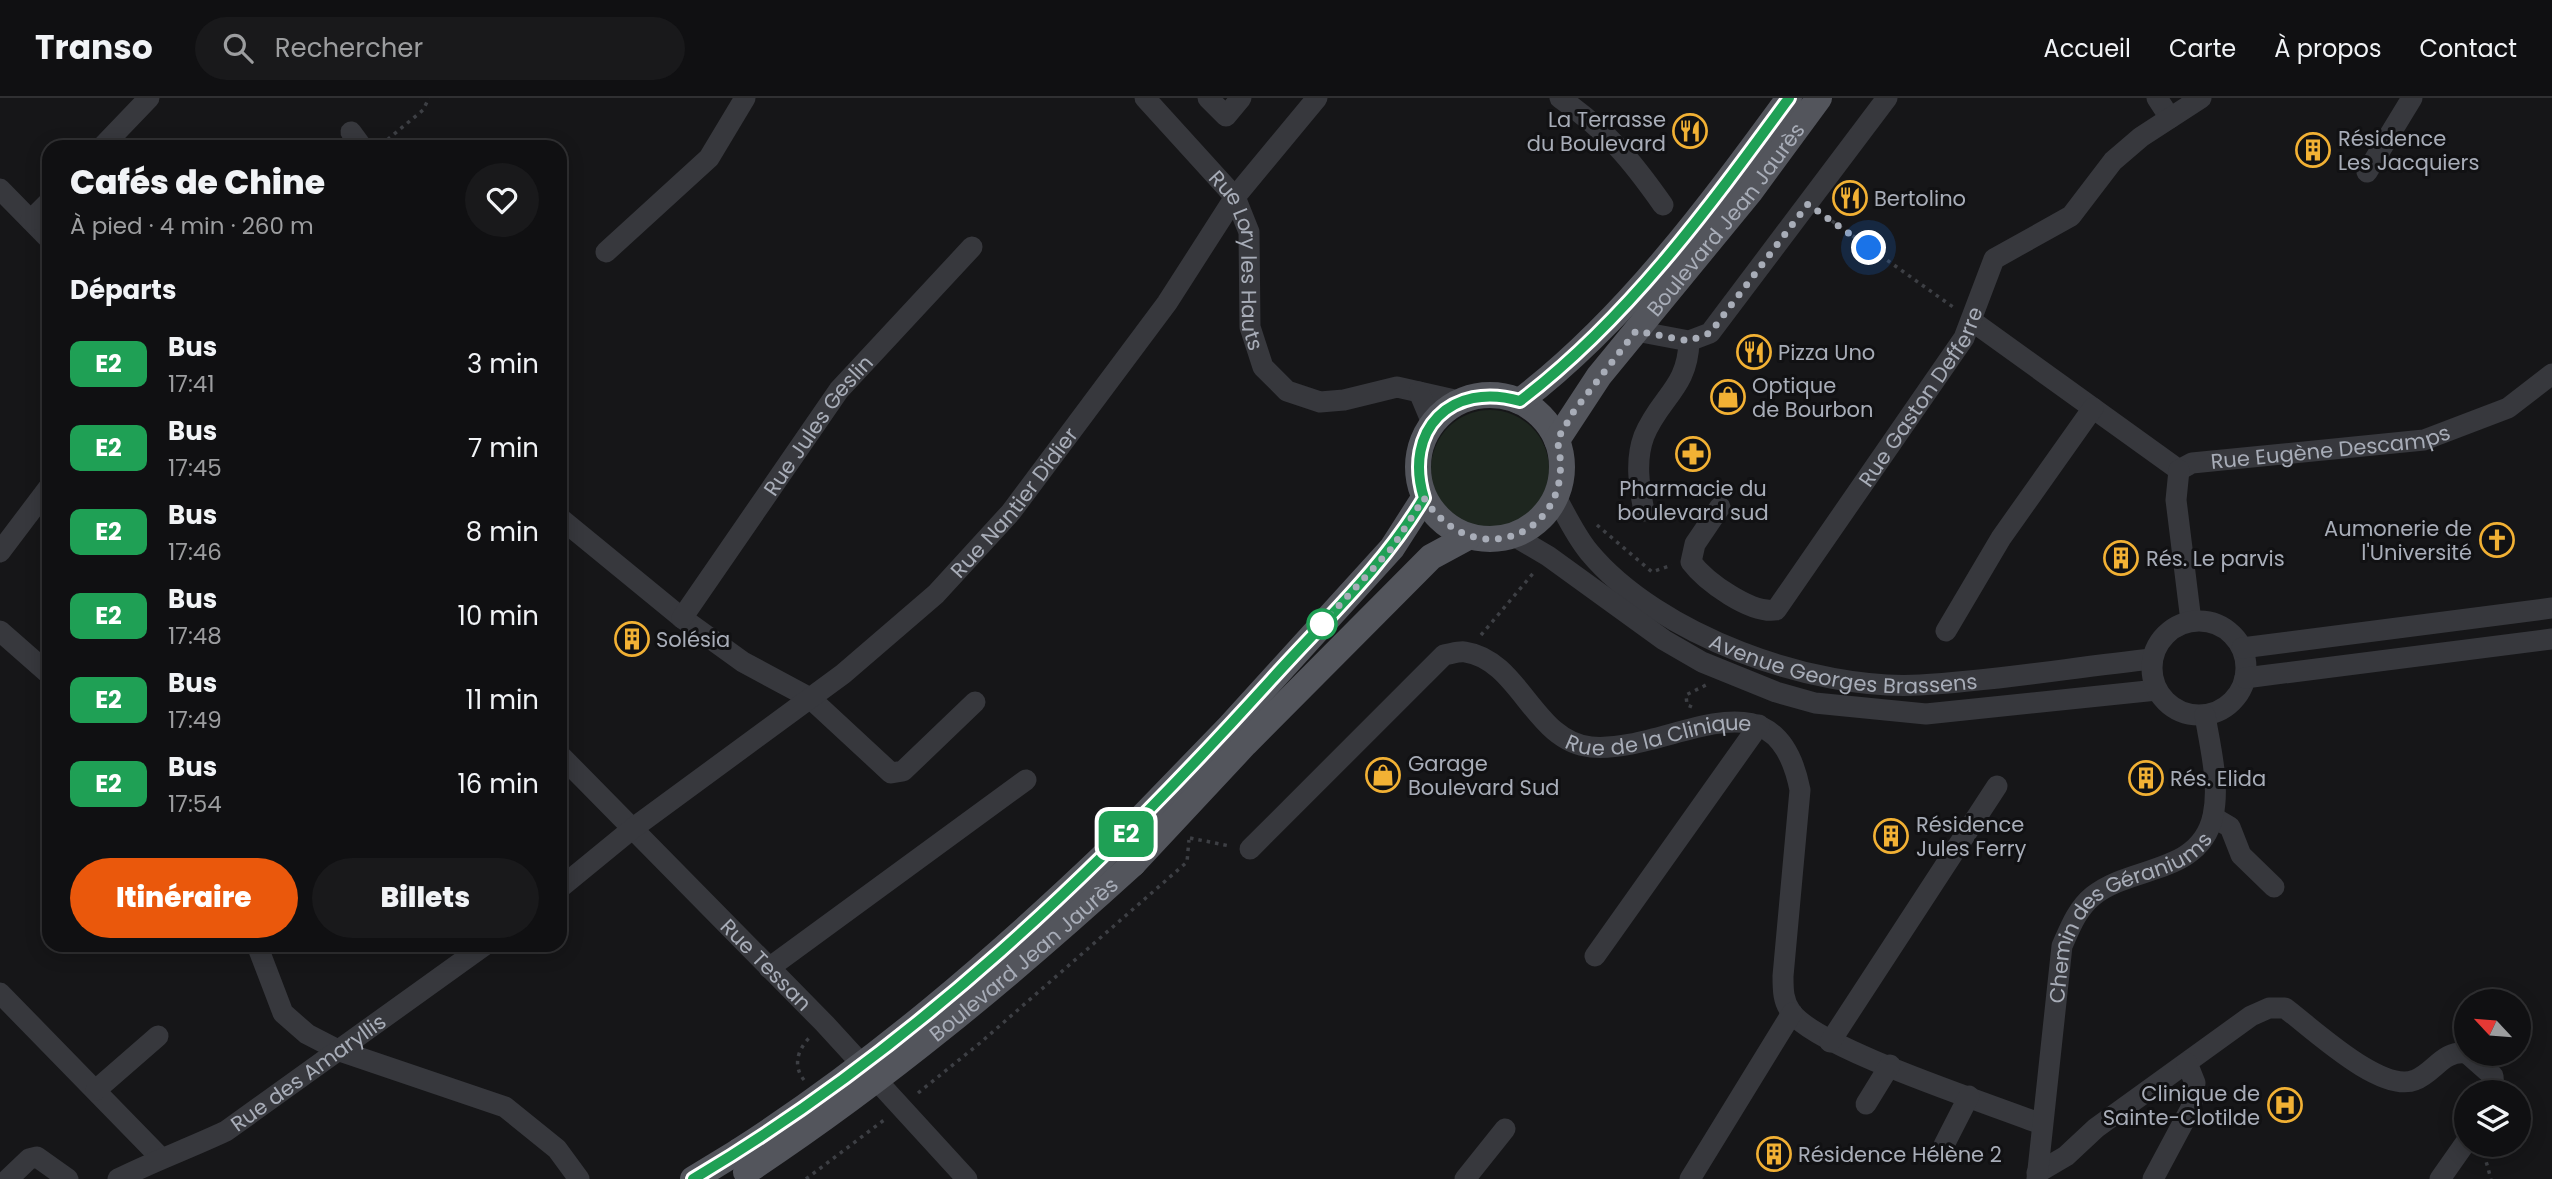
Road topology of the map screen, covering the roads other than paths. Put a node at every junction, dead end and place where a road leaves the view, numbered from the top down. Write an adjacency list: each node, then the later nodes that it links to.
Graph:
1 (149, 98): 15 (street)
2 (746, 98): 24 (street)
3 (1145, 98): 17 (street, Rue Lory les Hauts)
4 (1208, 98): 5 (street)
5 (1241, 98)
6 (1317, 98): 17 (street, Rue Nantier Didier)
7 (1560, 98): 19 (street)
8 (1789, 98): 31 (main road, Boulevard Jean Jaurès)
9 (1819, 98): 26 (main road, Boulevard Jean Jaurès)
10 (1887, 98): 27 (street)
11 (2157, 98): 14 (street)
12 (2202, 98): 14 (street, Rue Gaston Defferre)
13 (2412, 98): 16 (street)
14 (2170, 118): 25 (street, Rue Gaston Defferre)
15 (109, 140)
16 (2367, 172)
17 (1235, 197): 29 (street, Rue Lory les Hauts); 56 (street, Rue Nantier Didier)
18 (3, 199): 21 (street)
19 (1663, 205)
20 (42, 209): 21 (street)
21 (31, 220): 22 (street)
22 (42, 232)
23 (972, 247): 46 (street, Rue Jules Geslin)
24 (606, 251)
25 (1972, 321): 32 (street, Rue Eugène Descamps); 39 (street, Rue Gaston Defferre)
26 (1636, 331): 27 (street); 34 (main road, Boulevard Jean Jaurès)
27 (1689, 341): 40 (street)
28 (2552, 374): 35 (street, Rue Eugène Descamps)
29 (1419, 392): 30 (street, Rue Lory les Hauts); 33 (street)
30 (1459, 401): 31 (main road); 33 (main road)
31 (1520, 401): 34 (main road)
32 (2093, 408): 35 (street, Rue Eugène Descamps); 49 (street)
33 (1432, 423): 38 (main road)
34 (1557, 440): 37 (main road)
35 (2179, 470): 47 (street)
36 (42, 496): 44 (street)
37 (1556, 497): 42 (main road); 52 (street, Avenue Georges Brassens)
38 (1424, 498): 43 (main road); 90 (main road, Boulevard Jean Jaurès, bridge)
39 (1720, 508)
40 (1644, 511)
41 (567, 524): 46 (street)
42 (1514, 536): 43 (main road); 55 (street)
43 (1468, 537): 90 (main road, Boulevard Jean Jaurès, bridge)
44 (0, 552)
45 (2552, 608): 51 (street)
46 (682, 618): 56 (street)
47 (2190, 621): 51 (street); 52 (street)
48 (0, 631): 53 (street)
49 (1946, 631)
50 (2552, 639): 54 (street)
51 (2242, 648): 54 (street)
52 (2152, 659): 55 (street)
53 (42, 668)
54 (2245, 677): 58 (street)
55 (2157, 690): 58 (street)
56 (810, 698): 57 (street); 64 (street, Rue Nantier Didier)
57 (975, 702)
58 (2205, 715): 63 (street, Chemin des Géraniums)
59 (1759, 725): 65 (street, Rue de la Clinique); 70 (street); 73 (street, Rue de la Clinique)
60 (567, 762): 64 (street, Rue Tessan)
61 (1026, 780): 71 (street)
62 (1997, 786): 75 (street)
63 (2213, 817): 67 (street); 85 (street, Chemin des Géraniums)
64 (632, 829): 66 (street); 71 (street, Rue Tessan)
65 (1250, 849)
66 (567, 882)
67 (2274, 887)
68 (260, 952): 76 (street)
69 (475, 952): 76 (street, Rue des Amaryllis)
70 (1595, 956)
71 (769, 968): 97 (street, Rue Tessan)
72 (0, 993): 82 (street)
73 (1792, 1013): 75 (street); 99 (street)
74 (158, 1036): 82 (street)
75 (1830, 1042): 79 (street)
76 (340, 1051): 88 (street, Rue des Amaryllis); 95 (street)
77 (2454, 1053): 78 (street)
78 (2187, 1063): 91 (street); 100 (street)
79 (1890, 1065): 83 (street); 84 (street)
80 (2482, 1066): 81 (street)
81 (2493, 1080)
82 (96, 1090): 88 (street)
83 (1969, 1096): 85 (street); 87 (street)
84 (1866, 1104)
85 (2041, 1124): 91 (street)
86 (1505, 1129): 98 (street)
87 (1944, 1145)
88 (160, 1157): 94 (street, Rue des Amaryllis)
89 (2455, 1157): 101 (street)
90 (740, 1167): 96 (main road, Boulevard Jean Jaurès)
91 (2037, 1176)
92 (8, 1179): 93 (street)
93 (68, 1179)
94 (118, 1179)
95 (579, 1179)
96 (693, 1179)
97 (967, 1179)
98 (1465, 1179)
99 (1690, 1179)
100 (2152, 1179)
101 (2440, 1179)

